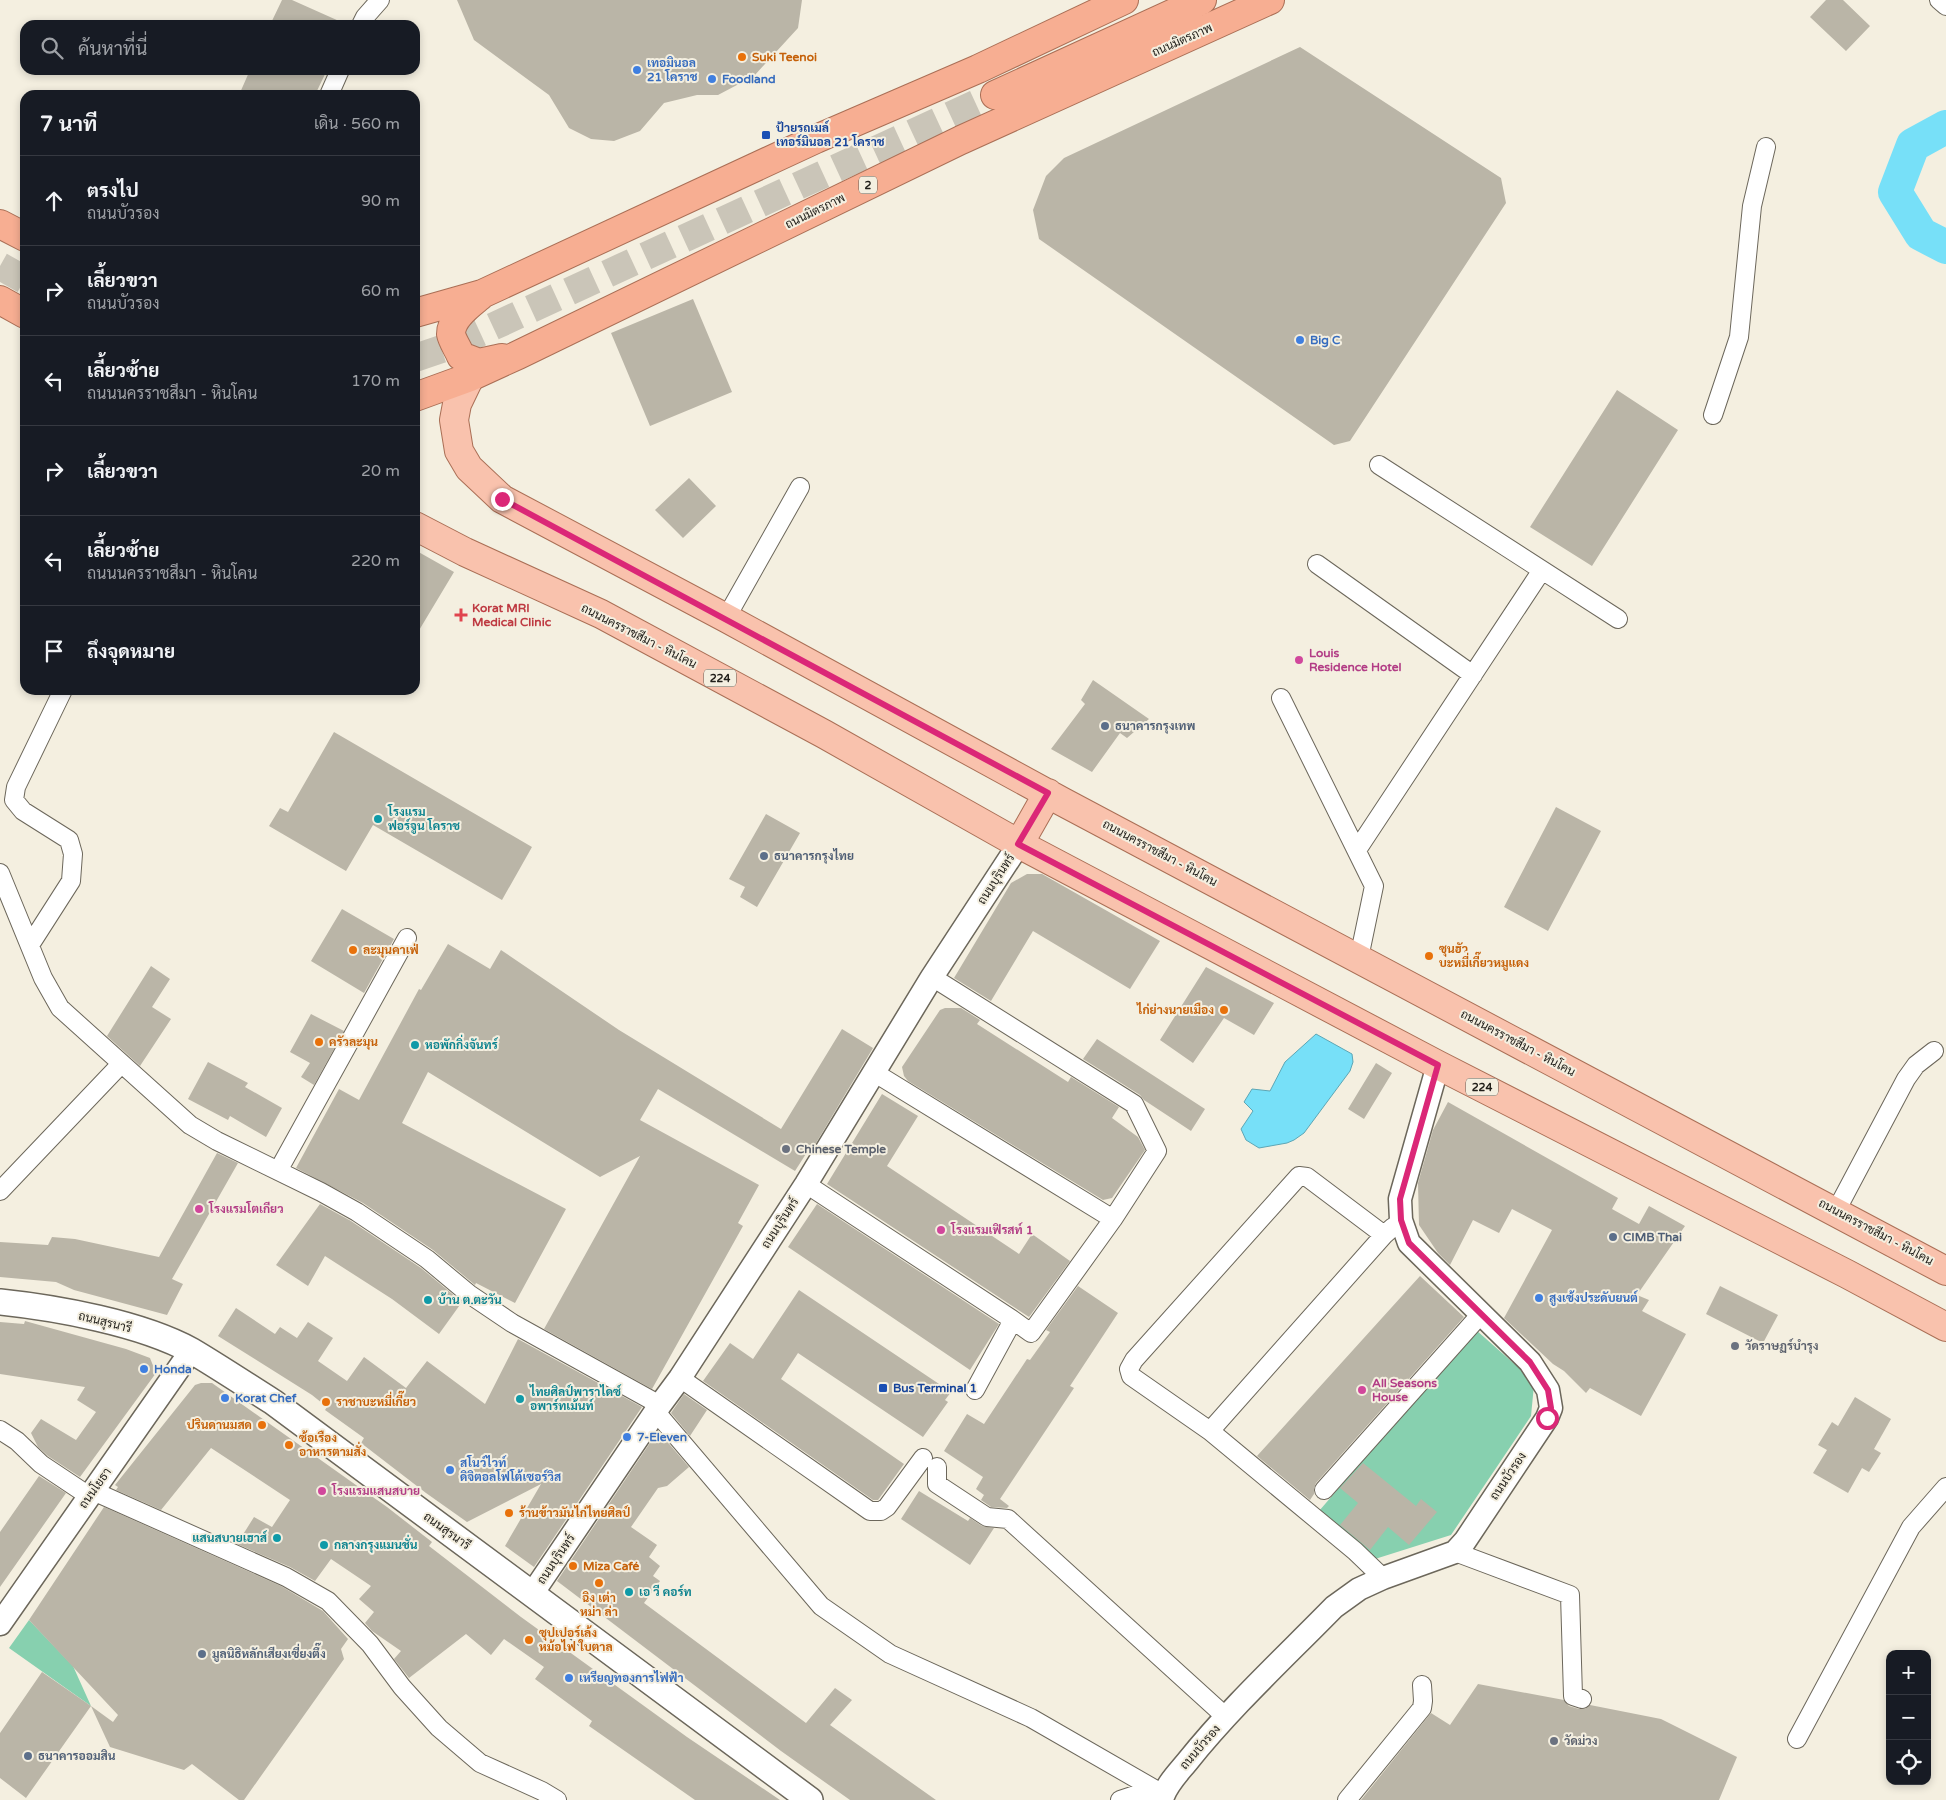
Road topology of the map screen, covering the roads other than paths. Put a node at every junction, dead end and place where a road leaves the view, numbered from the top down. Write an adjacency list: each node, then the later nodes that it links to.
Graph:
1 (380, 0): 7 (street)
2 (1124, 0): 14 (highway)
3 (1202, 0): 10 (highway)
4 (1270, 0): 18 (highway, ถนนมิตรภาพ / 2)
5 (1939, 0): 6 (street)
6 (1946, 6)
7 (363, 20)
8 (338, 75): 9 (street)
9 (331, 90)
10 (995, 94)
11 (1766, 147): 21 (street)
12 (0, 224): 13 (highway)
13 (20, 234)
14 (482, 294): 17 (highway); 18 (highway)
15 (0, 300): 16 (highway)
16 (20, 311)
17 (420, 313)
18 (518, 355): 19 (highway, ถนนมิตรภาพ / 2)
19 (470, 377): 20 (highway, ถนนมิตรภาพ / 2); 27 (main road, ถนนนครราชสีมา - หินโคน)
20 (420, 395)
21 (1713, 415)
22 (1379, 465): 26 (street)
23 (800, 487): 27 (street)
24 (420, 529): 33 (main road, ถนนนครราชสีมา - หินโคน / 224)
25 (1317, 564): 29 (street)
26 (1542, 570): 28 (street); 29 (street)
27 (726, 618): 32 (main road, ถนนนครราชสีมา - หินโคน)
28 (1618, 620)
29 (1473, 675): 34 (street)
30 (61, 695): 37 (street)
31 (1281, 698): 34 (street)
32 (1048, 793): 33 (main road); 38 (main road, ถนนนครราชสีมา - หินโคน)
33 (1018, 844): 39 (street, ถนนบุรินทร์); 42 (main road, ถนนนครราชสีมา - หินโคน / 224)
34 (1357, 850): 38 (street)
35 (0, 873): 37 (street)
36 (407, 938): 44 (street)
37 (30, 945): 41 (street)
38 (1359, 958): 47 (main road, ถนนนครราชสีมา - หินโคน)
39 (932, 977): 43 (street, ถนนบุรินทร์); 48 (street)
40 (1934, 1051): 47 (street)
41 (121, 1064): 44 (street); 46 (street)
42 (1438, 1065): 49 (street, ถนนบัวรอง); 55 (main road, ถนนนครราชสีมา - หินโคน / 224)
43 (875, 1073): 45 (street, ถนนบุรินทร์); 48 (street)
44 (278, 1171): 59 (street)
45 (806, 1184): 54 (street); 57 (street, ถนนบุรินทร์)
46 (0, 1191)
47 (1836, 1211): 51 (main road, ถนนนครราชสีมา - หินโคน)
48 (1113, 1219): 54 (street)
49 (1401, 1220): 50 (street); 53 (street, ถนนบัวรอง)
50 (1384, 1235): 61 (street); 61 (street)
51 (1946, 1270)
52 (0, 1302): 56 (main road, ถนนสุรนารี)
53 (1481, 1314): 63 (street); 65 (street, ถนนบัวรอง)
54 (1013, 1320): 58 (street)
55 (1946, 1327)
56 (191, 1351): 64 (street, ถนนโยธา); 67 (main road, ถนนสุรนารี)
57 (680, 1378): 59 (street, ถนนบุรินทร์); 71 (street)
58 (975, 1390)
59 (658, 1408): 67 (street, ถนนบุรินทร์); 73 (street)
60 (0, 1430): 64 (street)
61 (1210, 1431): 66 (street)
62 (1946, 1486): 72 (street)
63 (1324, 1490)
64 (91, 1494): 68 (street, ถนนโยธา); 74 (street)
65 (1454, 1552): 66 (street, ถนนบัวรอง); 70 (street)
66 (1383, 1578): 71 (street, ถนนบัวรอง)
67 (532, 1594): 75 (main road, ถนนสุรนารี)
68 (0, 1624)
69 (1422, 1685): 77 (street)
70 (1582, 1699)
71 (1226, 1717): 73 (street, ถนนบัวรอง)
72 (1797, 1739)
73 (1162, 1797): 76 (street)
74 (557, 1800)
75 (810, 1800)
76 (1120, 1800)
77 (1347, 1800)

